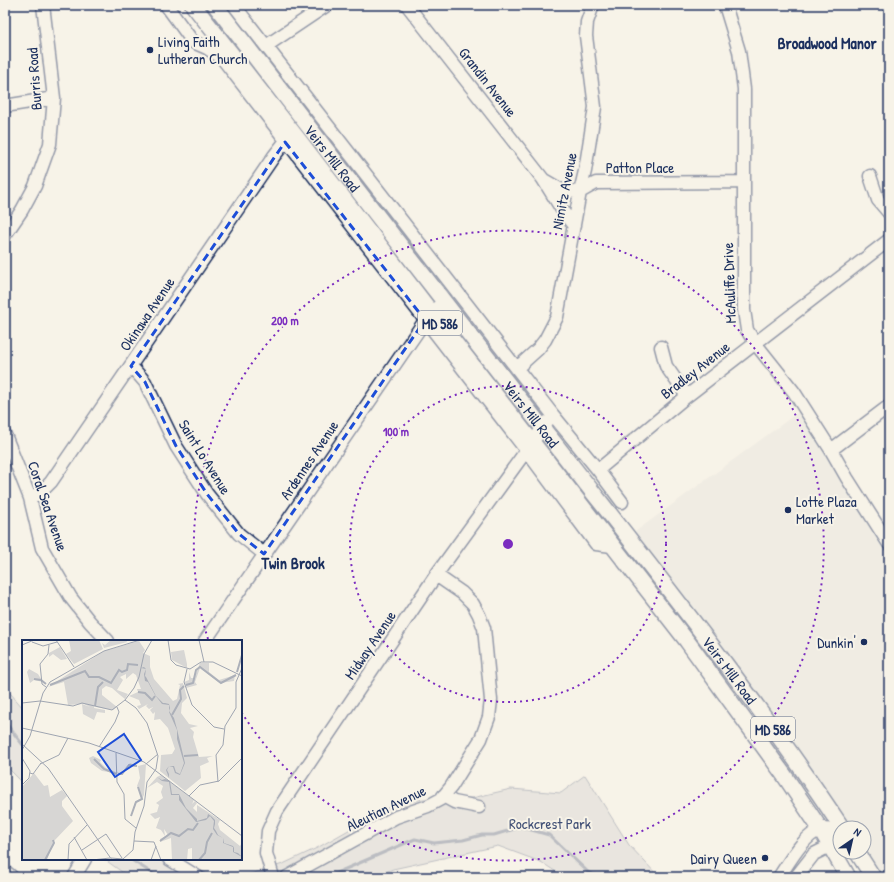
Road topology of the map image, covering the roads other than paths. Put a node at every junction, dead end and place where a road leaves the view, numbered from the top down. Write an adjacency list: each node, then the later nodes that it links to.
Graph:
1 (43, 5): 11 (street, Burris Road)
2 (166, 5): 13 (street, Veirs Mill Road)
3 (193, 5): 23 (main road, Veirs Mill Road / MD 586)
4 (215, 5): 22 (main road, Veirs Mill Road / MD 586)
5 (234, 5): 10 (street, Veirs Mill Road)
6 (327, 5): 10 (street)
7 (407, 5): 15 (street, Grandin Avenue)
8 (593, 5): 17 (street, Nimitz Avenue)
9 (725, 5): 16 (street, McAuliffe Drive)
10 (266, 46): 27 (street, Veirs Mill Road)
11 (54, 98): 12 (street); 20 (street, Burris Road)
12 (5, 106)
13 (285, 142): 23 (street, Veirs Mill Road); 26 (street, Okinawa Avenue)
14 (870, 176): 18 (street)
15 (542, 179): 17 (street); 19 (street, Grandin Avenue)
16 (744, 182): 17 (street, Patton Place); 24 (street, McAuliffe Drive)
17 (580, 192): 19 (street, Nimitz Avenue)
18 (889, 213)
19 (574, 226): 27 (street, Nimitz Avenue)
20 (5, 234)
21 (889, 240): 24 (street, Bradley Avenue)
22 (444, 302): 23 (street, Ardennes Avenue); 31 (main road, Veirs Mill Road / MD 586)
23 (428, 316): 33 (main road, Veirs Mill Road / MD 586); 39 (street, Ardennes Avenue)
24 (755, 343): 28 (street, Bradley Avenue); 34 (street, McAuliffe Drive)
25 (661, 347): 28 (street)
26 (131, 366): 36 (street, Okinawa Avenue); 39 (street, Saint Lo Avenue)
27 (517, 368): 30 (street, Veirs Mill Road)
28 (687, 396): 35 (street, Bradley Avenue)
29 (889, 406): 34 (street)
30 (553, 414): 31 (street); 35 (street, Veirs Mill Road)
31 (542, 427): 33 (street); 41 (main road, Veirs Mill Road / MD 586)
32 (5, 435): 36 (street, Coral Sea Avenue)
33 (529, 446): 40 (street, Midway Avenue); 44 (main road, Veirs Mill Road / MD 586)
34 (831, 450): 38 (street, McAuliffe Drive)
35 (598, 470): 37 (street, Veirs Mill Road)
36 (30, 498): 42 (street, Coral Sea Avenue)
37 (622, 502)
38 (889, 544)
39 (264, 554): 43 (street, Ardennes Avenue)
40 (436, 575): 45 (street, Aleutian Avenue); 58 (street, Midway Avenue)
41 (702, 632): 44 (main road); 47 (main road, Veirs Mill Road / MD 586)
42 (107, 640)
43 (207, 640)
44 (687, 641): 48 (main road, Veirs Mill Road / MD 586)
45 (444, 796): 46 (street); 59 (street, Aleutian Avenue)
46 (479, 807)
47 (836, 820)
48 (821, 830): 49 (street); 50 (main road, Veirs Mill Road / MD 586); 60 (street)
49 (832, 830)
50 (830, 846): 61 (street); 62 (main road, Veirs Mill Road / MD 586)
51 (84, 860): 56 (street)
52 (171, 860): 57 (street)
53 (862, 860): 63 (main road)
54 (5, 871): 55 (street)
55 (12, 877)
56 (74, 877)
57 (198, 877)
58 (273, 877)
59 (287, 877)
60 (779, 877)
61 (796, 877)
62 (848, 877)
63 (873, 877)

